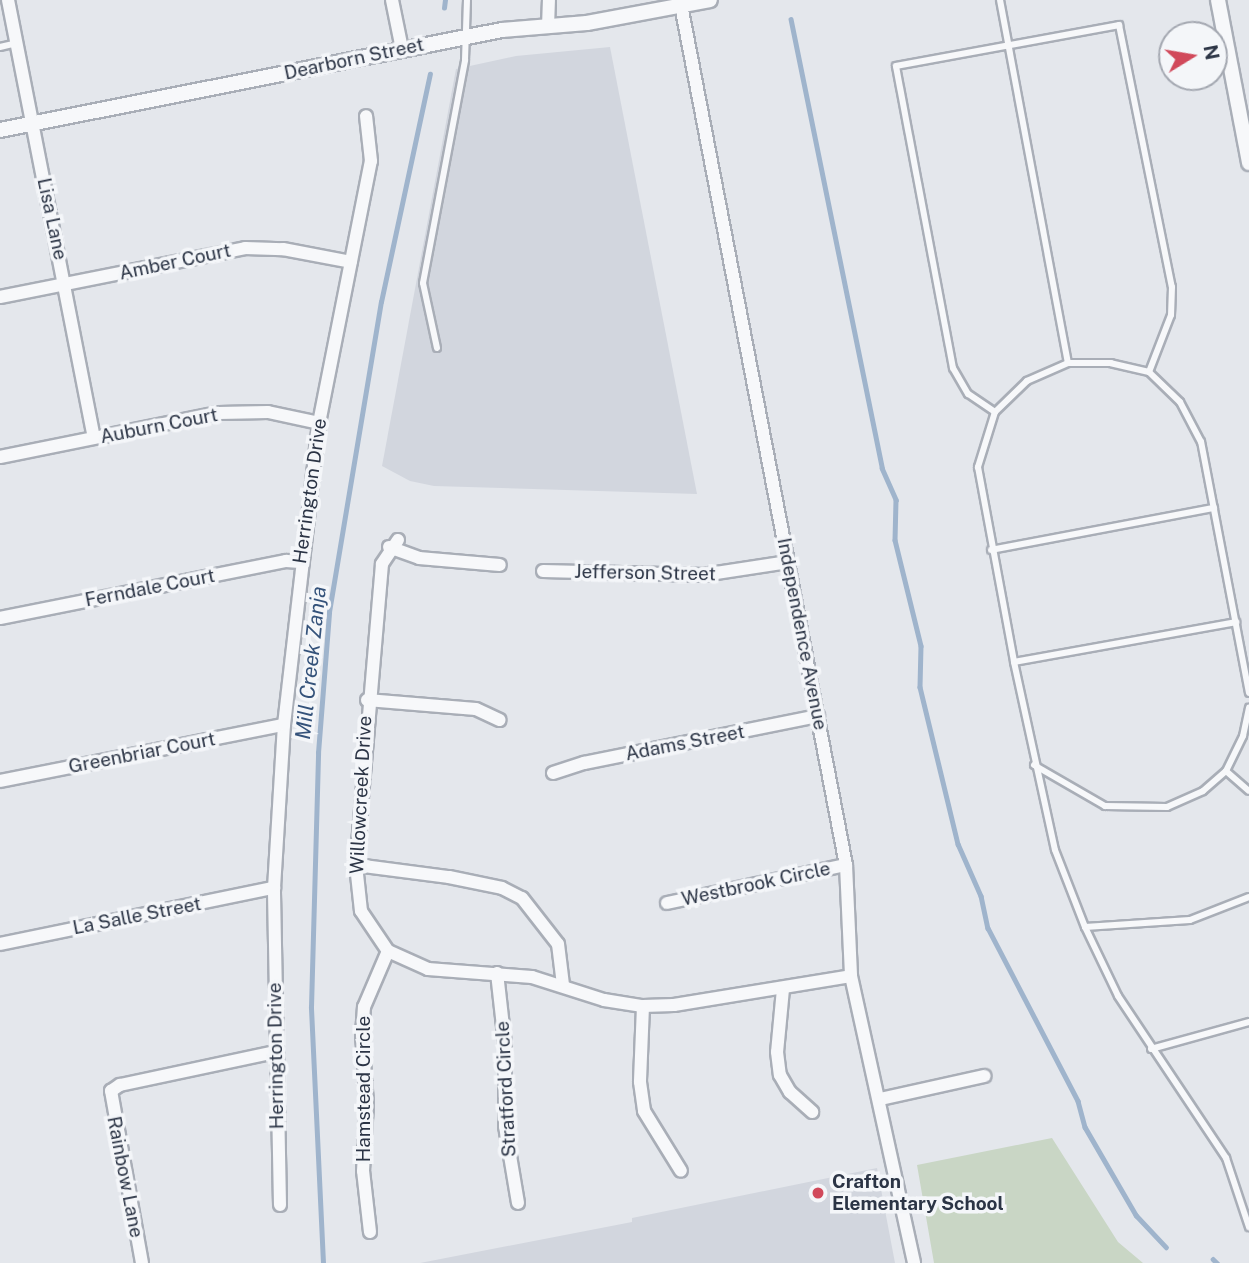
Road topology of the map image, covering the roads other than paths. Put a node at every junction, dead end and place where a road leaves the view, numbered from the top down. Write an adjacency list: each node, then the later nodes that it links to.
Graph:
1 (8, 0): 11 (street, Lisa Lane)
2 (392, 0): 14 (street)
3 (467, 0): 10 (lane)
4 (549, 0): 9 (street)
5 (710, 0): 8 (street, Dearborn Street)
6 (1000, 0): 12 (lane)
7 (1218, 0): 18 (street)
8 (681, 5): 9 (street, Dearborn Street); 32 (street, Independence Avenue)
9 (548, 27): 10 (street, Dearborn Street)
10 (465, 37): 14 (street, Dearborn Street); 22 (lane)
11 (17, 43): 13 (lane); 16 (street, Lisa Lane)
12 (1008, 43): 23 (lane); 24 (lane); 25 (lane)
13 (0, 47)
14 (402, 49): 16 (street, Dearborn Street)
15 (366, 116): 19 (street, Herrington Drive)
16 (33, 124): 17 (street, Dearborn Street); 20 (street, Lisa Lane)
17 (0, 130)
18 (1249, 163)
19 (351, 262): 20 (street, Amber Court); 26 (street, Herrington Drive)
20 (65, 285): 21 (street, Amber Court); 27 (street, Lisa Lane)
21 (0, 297)
22 (437, 348)
23 (1068, 363): 24 (lane); 25 (lane)
24 (1149, 372): 29 (lane)
25 (995, 412): 30 (lane)
26 (319, 423): 27 (street, Auburn Court); 31 (street, Herrington Drive)
27 (94, 438): 28 (street, Auburn Court)
28 (0, 457)
29 (1214, 508): 30 (lane); 36 (lane)
30 (992, 550): 37 (lane)
31 (300, 562): 35 (street, Ferndale Court); 43 (street, Herrington Drive)
32 (788, 562): 34 (street, Jefferson Street); 41 (street, Independence Avenue)
33 (500, 565): 39 (street, Willowcreek Drive)
34 (543, 571)
35 (0, 618)
36 (1236, 622): 37 (lane); 38 (lane)
37 (1013, 662): 44 (lane)
38 (1249, 693)
39 (367, 700): 42 (street); 49 (street, Willowcreek Drive)
40 (1249, 708): 45 (lane)
41 (818, 716): 46 (street, Adams Street); 50 (street, Independence Avenue)
42 (499, 719)
43 (284, 725): 47 (street, Greenbriar Court); 51 (street, Herrington Drive)
44 (1034, 765): 45 (lane); 54 (lane)
45 (1226, 771): 48 (lane)
46 (553, 773)
47 (0, 781)
48 (1249, 791)
49 (356, 865): 56 (street, Willowcreek Drive); 59 (street)
50 (845, 865): 53 (street, Westbrook Circle); 58 (street, Independence Avenue)
51 (274, 888): 55 (street, La Salle Street); 64 (street, Herrington Drive)
52 (1249, 897): 54 (lane)
53 (667, 903)
54 (1085, 927): 63 (lane)
55 (0, 944)
56 (388, 951): 57 (street); 72 (street, Hamstead Circle)
57 (496, 973): 59 (street); 69 (street, Stratford Circle)
58 (851, 976): 60 (street); 66 (street, Independence Avenue)
59 (563, 985): 61 (street)
60 (783, 989): 61 (street); 67 (street)
61 (643, 1006): 68 (street)
62 (1249, 1022): 63 (lane)
63 (1151, 1049): 71 (lane)
64 (275, 1052): 70 (street, Herrington Drive); 73 (street, Rainbow Lane)
65 (985, 1076): 66 (street)
66 (880, 1099): 74 (street, Independence Avenue)
67 (812, 1112)
68 (681, 1171)
69 (518, 1203)
70 (280, 1205)
71 (1249, 1227)
72 (370, 1232)
73 (142, 1263)
74 (914, 1263)

